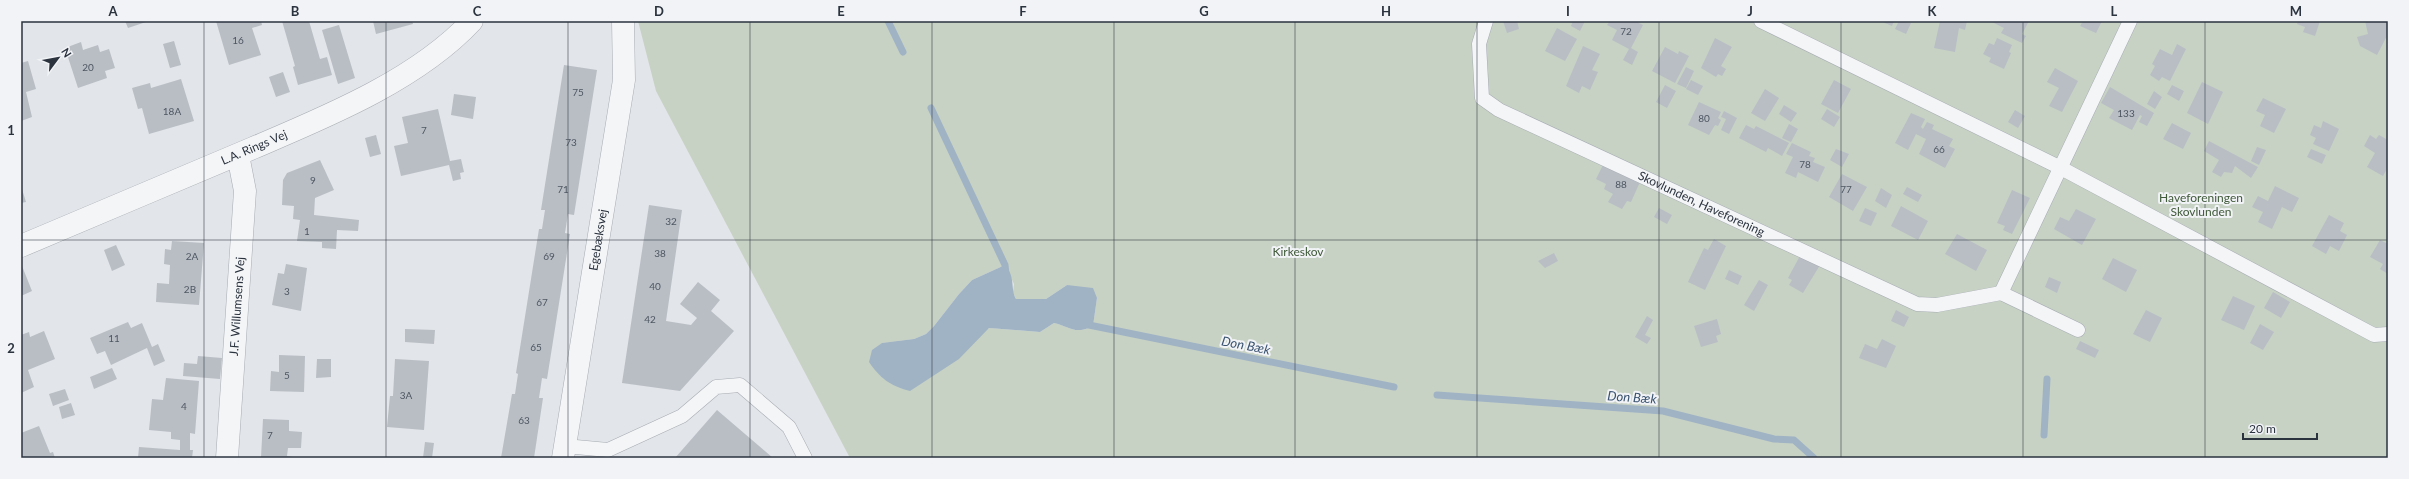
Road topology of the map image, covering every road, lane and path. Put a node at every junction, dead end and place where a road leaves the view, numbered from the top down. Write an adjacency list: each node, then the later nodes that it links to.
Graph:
1 (472, 21): 6 (street, L.A. Rings Vej)
2 (623, 21): 12 (street, Egebæksvej)
3 (1486, 21): 9 (lane, Skovlunden, Haveforening)
4 (1761, 21): 7 (lane)
5 (2130, 21): 7 (lane)
6 (238, 155): 8 (street, L.A. Rings Vej); 13 (street, J.F. Willumsens Vej)
7 (2059, 167): 9 (lane); 11 (lane)
8 (21, 246)
9 (2001, 293): 10 (lane)
10 (2078, 330)
11 (2388, 334)
12 (564, 452): 14 (lane)
13 (227, 458)
14 (805, 458)

